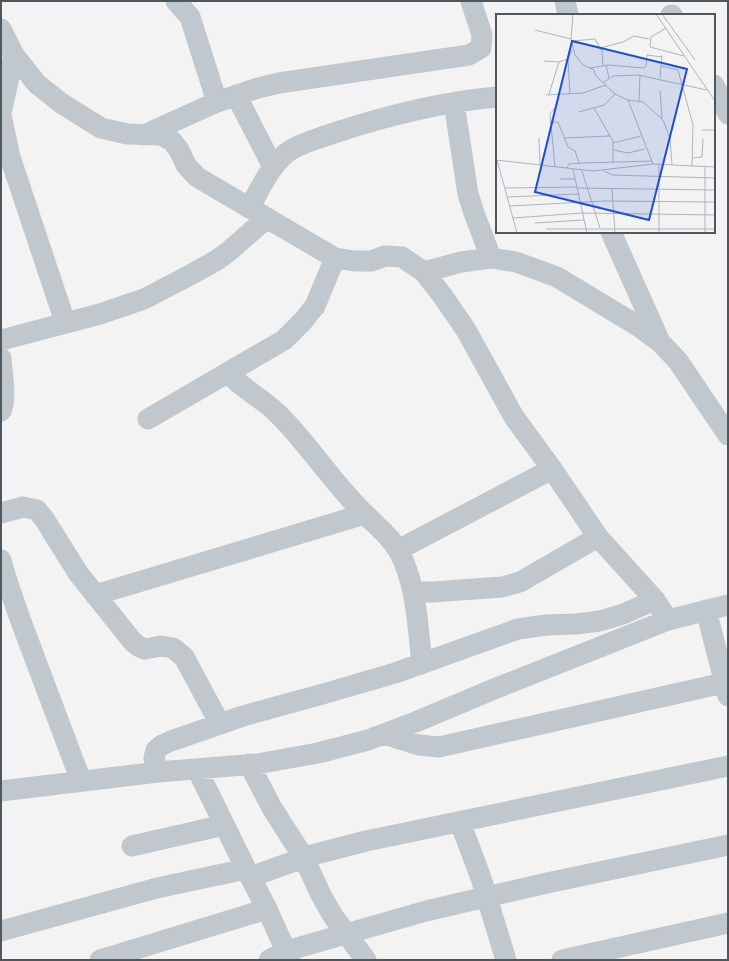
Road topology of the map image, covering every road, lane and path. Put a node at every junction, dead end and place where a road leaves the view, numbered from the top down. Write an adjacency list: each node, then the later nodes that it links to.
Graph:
1 (176, 1): 8 (street)
2 (471, 1): 8 (street)
3 (565, 1): 4 (street)
4 (568, 14)
5 (1, 29): 6 (street)
6 (14, 55): 10 (street); 11 (street)
7 (496, 97): 9 (street)
8 (227, 98): 11 (street); 12 (street)
9 (454, 103): 12 (street); 17 (street)
10 (1, 114): 19 (street)
11 (144, 135): 13 (street)
12 (273, 167): 13 (street)
13 (249, 208): 14 (street)
14 (267, 218): 16 (street); 19 (street)
15 (611, 233): 21 (street)
16 (335, 258): 18 (street); 23 (street)
17 (491, 258): 18 (street); 21 (street)
18 (424, 272): 27 (street)
19 (65, 322): 20 (street)
20 (1, 340)
21 (660, 342): 26 (street)
22 (1, 358): 24 (street)
23 (228, 373): 25 (street); 29 (street)
24 (1, 411)
25 (148, 419)
26 (728, 435)
27 (552, 469): 30 (street); 31 (street)
28 (1, 513): 34 (street)
29 (365, 514): 31 (street); 34 (street)
30 (598, 537): 33 (street); 35 (street)
31 (398, 550): 33 (street)
32 (1, 560): 47 (street)
33 (413, 592): 39 (street)
34 (95, 595): 41 (street)
35 (655, 600): 38 (street); 39 (street)
36 (728, 605): 37 (street)
37 (706, 610): 38 (street); 40 (street)
38 (668, 620): 42 (street)
39 (422, 664): 41 (street)
40 (727, 687): 42 (street)
41 (220, 724): 46 (street)
42 (384, 734): 43 (street)
43 (249, 764): 45 (street); 53 (street)
44 (728, 766): 49 (street)
45 (197, 769): 46 (street); 50 (street)
46 (158, 772): 47 (street)
47 (81, 781): 48 (street)
48 (1, 791)
49 (460, 822): 53 (street); 55 (street)
50 (224, 825): 52 (street); 54 (street)
51 (728, 845): 55 (street)
52 (132, 846)
53 (304, 858): 54 (street); 59 (street)
54 (248, 873): 56 (street); 58 (street)
55 (486, 897): 59 (street); 63 (street)
56 (267, 909): 60 (street); 61 (street)
57 (728, 923): 64 (street)
58 (1, 931)
59 (346, 934): 60 (street); 62 (street)
60 (282, 957)
61 (100, 960)
62 (366, 960)
63 (506, 960)
64 (562, 960)

